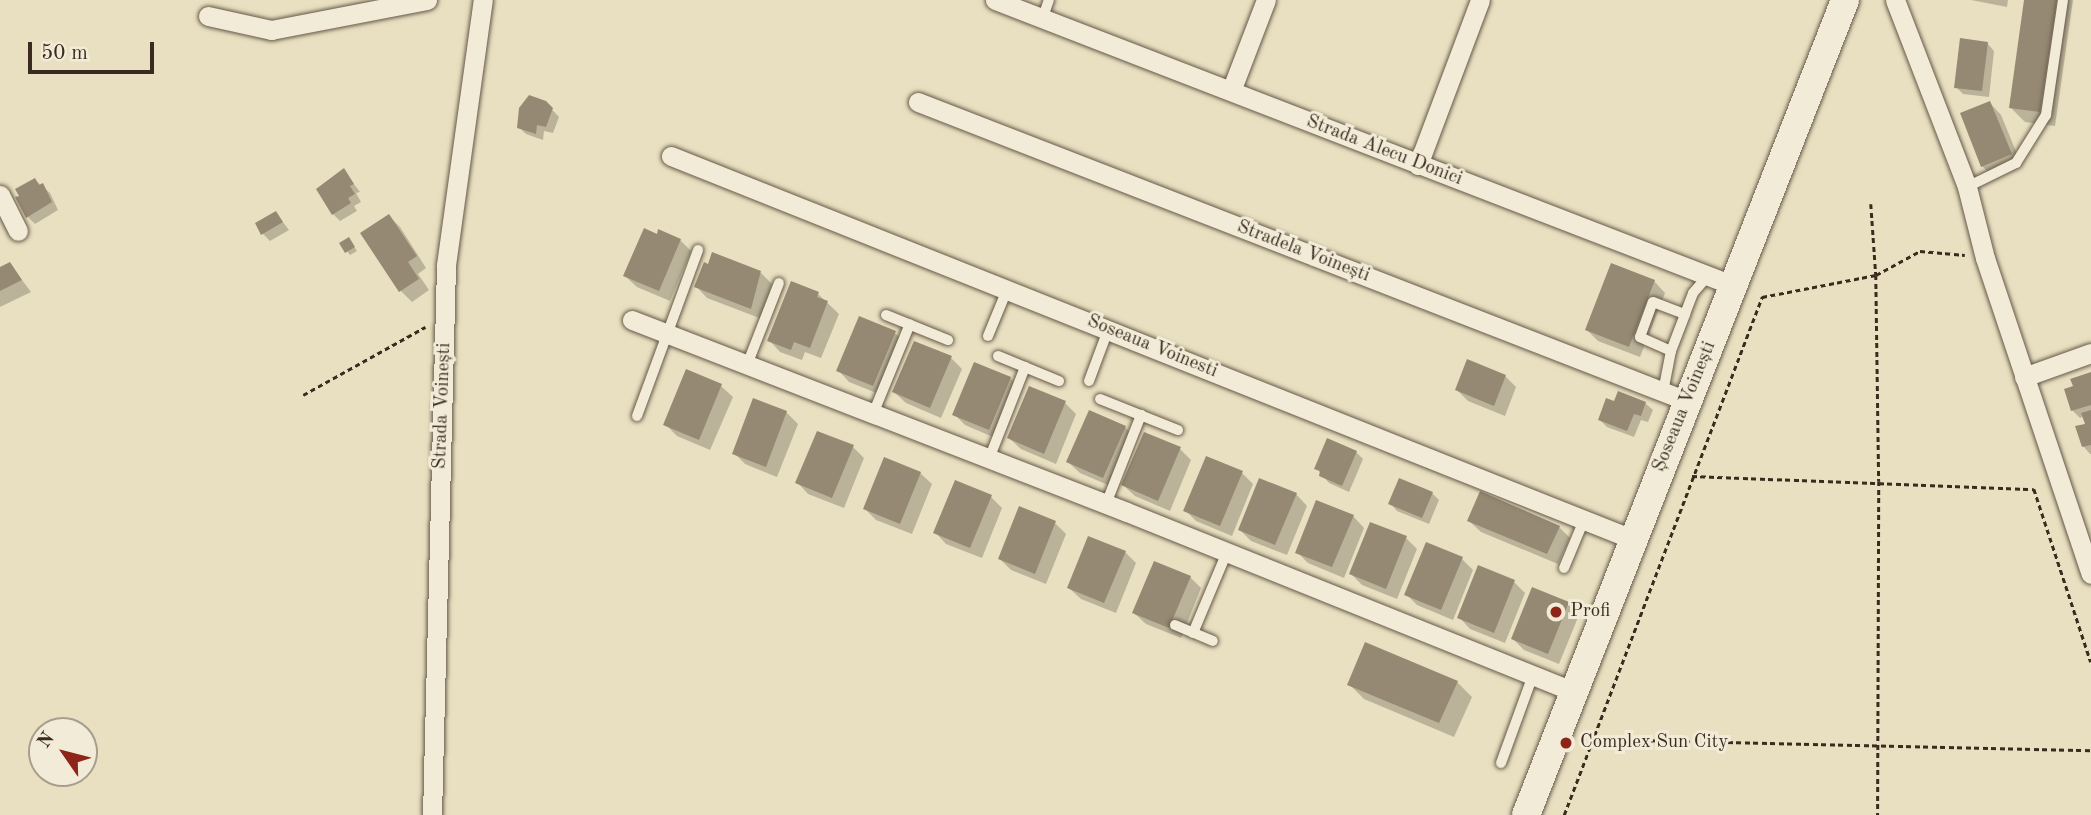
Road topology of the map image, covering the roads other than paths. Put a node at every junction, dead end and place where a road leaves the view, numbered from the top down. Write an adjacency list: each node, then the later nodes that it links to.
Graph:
1 (427, 0): 10 (street)
2 (483, 0): 57 (street, Strada Voinești)
3 (995, 0): 9 (street, Strada Alecu Donici)
4 (1266, 0): 11 (street)
5 (1480, 0): 14 (street)
6 (1845, 0): 19 (main road, Șoseaua Voinești)
7 (1895, 0): 15 (street)
8 (2063, 0): 15 (lane)
9 (1043, 11): 11 (street, Strada Alecu Donici)
10 (208, 16)
11 (1231, 91): 14 (street, Strada Alecu Donici)
12 (918, 102): 38 (street, Stradela Voinești)
13 (671, 156): 21 (street, Soseaua Voinesti)
14 (1418, 164): 19 (street, Strada Alecu Donici)
15 (1967, 187): 35 (street)
16 (0, 195): 17 (street)
17 (18, 231)
18 (698, 250): 27 (lane)
19 (1721, 280): 22 (lane); 38 (main road, Șoseaua Voinești)
20 (779, 284): 33 (lane)
21 (1007, 290): 26 (street, Soseaua Voinesti); 28 (lane)
22 (1685, 314): 30 (lane); 30 (lane)
23 (886, 315): 25 (lane)
24 (632, 320): 27 (street)
25 (910, 324): 29 (lane); 40 (lane)
26 (1108, 330): 37 (lane); 46 (street, Soseaua Voinesti)
27 (667, 334): 33 (street); 42 (lane)
28 (988, 336)
29 (948, 340)
30 (1671, 351): 38 (lane)
31 (2091, 353): 35 (street)
32 (998, 356): 34 (lane)
33 (747, 365): 40 (street)
34 (1025, 367): 36 (lane); 44 (lane)
35 (2024, 377): 50 (street)
36 (1059, 381)
37 (1089, 381)
38 (1675, 396): 47 (main road, Șoseaua Voinești)
39 (1100, 399): 41 (lane)
40 (873, 414): 44 (street)
41 (1141, 415): 43 (lane); 45 (lane)
42 (637, 416)
43 (1178, 430)
44 (989, 458): 45 (street)
45 (1106, 504): 48 (street)
46 (1584, 520): 47 (street, Soseaua Voinesti); 49 (lane)
47 (1632, 539): 55 (main road, Șoseaua Voinești)
48 (1227, 552): 52 (lane); 54 (street)
49 (1564, 568)
50 (2091, 574)
51 (1175, 625): 52 (lane)
52 (1193, 633): 53 (lane)
53 (1213, 641)
54 (1533, 675): 55 (street); 56 (lane)
55 (1574, 692): 58 (main road, Șoseaua Voinești)
56 (1501, 763)
57 (432, 815)
58 (1526, 815)

